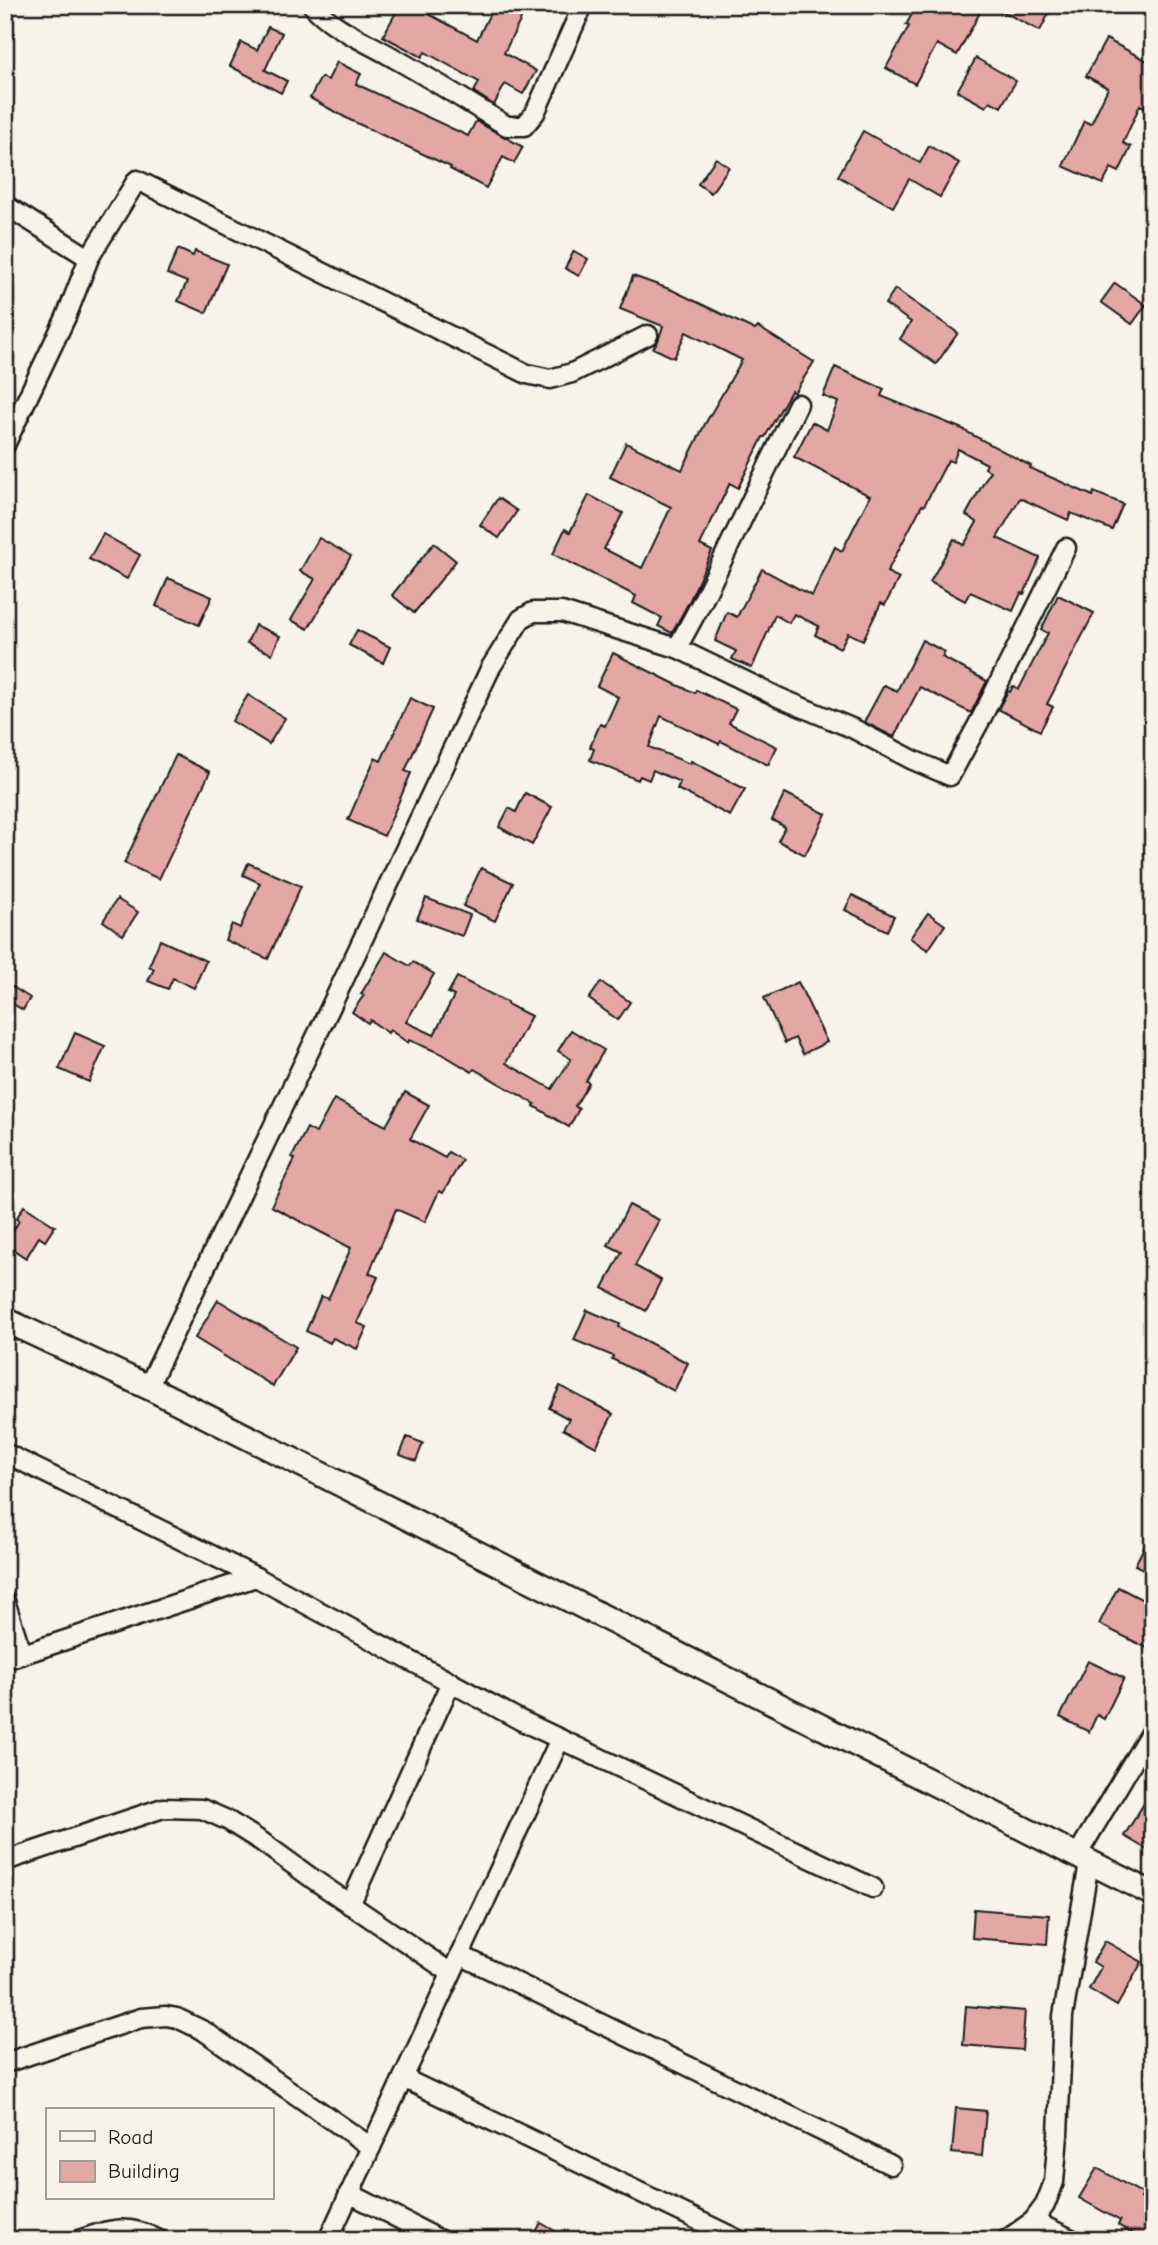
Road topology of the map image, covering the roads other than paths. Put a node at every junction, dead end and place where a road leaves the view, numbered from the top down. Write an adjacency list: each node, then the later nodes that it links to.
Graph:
1 (312, 5): 2 (street)
2 (583, 5)
3 (5, 205): 4 (street)
4 (89, 258): 5 (street); 7 (street)
5 (648, 335)
6 (798, 404): 9 (street)
7 (5, 445)
8 (1066, 548): 9 (street)
9 (677, 648): 11 (street)
10 (5, 1320): 11 (street)
11 (148, 1387): 19 (street)
12 (5, 1453): 13 (street)
13 (256, 1577): 15 (street); 16 (street)
14 (5, 1601): 15 (street)
15 (14, 1657)
16 (451, 1682): 18 (street); 23 (street)
17 (1153, 1728): 19 (street)
18 (560, 1739): 21 (street); 24 (street)
19 (1083, 1860): 22 (street); 31 (street)
20 (5, 1861): 23 (street)
21 (873, 1888)
22 (1153, 1894)
23 (350, 1905): 25 (street)
24 (460, 1955): 25 (street); 29 (street)
25 (451, 1973): 27 (street)
26 (5, 2063): 28 (street)
27 (403, 2078): 28 (street); 34 (street)
28 (371, 2147): 30 (street)
29 (891, 2165)
30 (349, 2193): 37 (street); 38 (street)
31 (1045, 2205): 32 (street); 33 (street)
32 (1033, 2221): 33 (street); 39 (street)
33 (1054, 2231): 40 (street)
34 (731, 2238)
35 (79, 2240): 36 (street)
36 (159, 2240)
37 (328, 2240)
38 (440, 2240)
39 (1006, 2240)
40 (1073, 2240)

